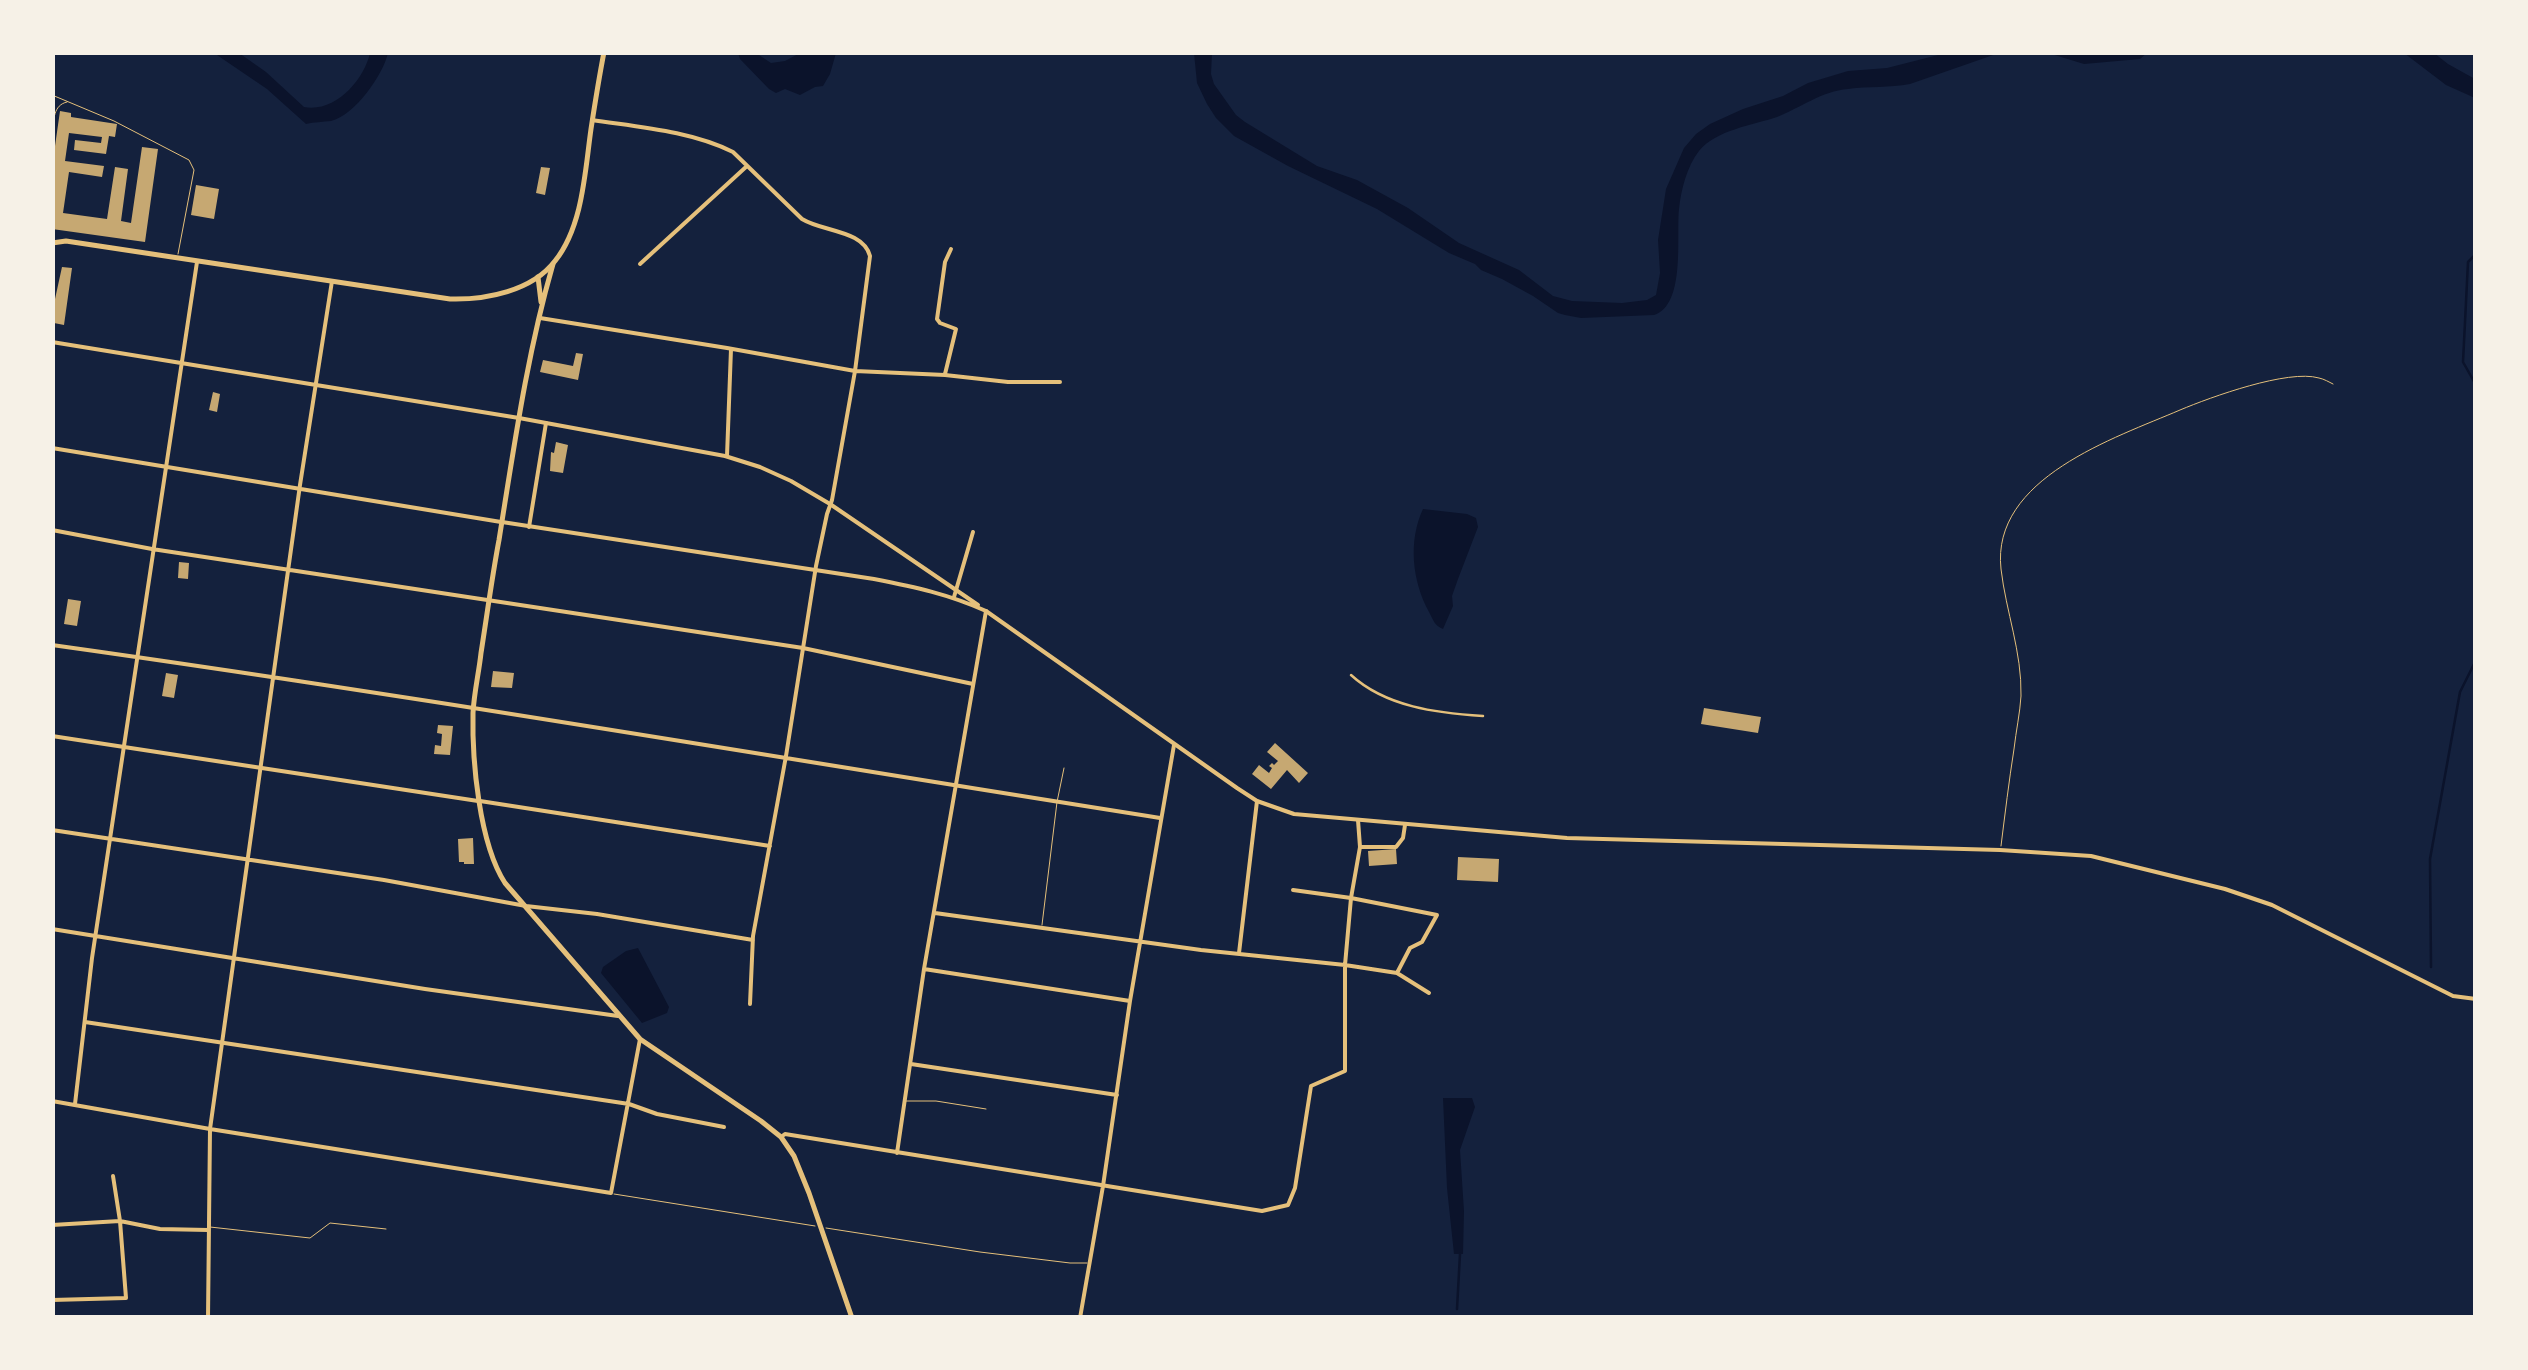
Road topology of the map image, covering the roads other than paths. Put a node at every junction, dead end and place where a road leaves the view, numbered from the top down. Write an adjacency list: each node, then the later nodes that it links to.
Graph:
1 (604, 52): 4 (main road)
2 (52, 94): 3 (lane)
3 (68, 102): 5 (lane); 9 (lane)
4 (592, 120): 6 (street); 11 (main road)
5 (52, 132)
6 (747, 166): 12 (street); 20 (street)
7 (52, 243): 9 (main road)
8 (951, 249): 21 (street)
9 (177, 257): 10 (main road)
10 (197, 260): 14 (main road); 19 (street)
11 (554, 264): 13 (main road); 15 (main road)
12 (640, 264)
13 (538, 277): 14 (main road); 15 (main road)
14 (332, 281): 23 (street)
15 (542, 305): 16 (main road)
16 (539, 318): 18 (street); 25 (main road)
17 (52, 342): 19 (street)
18 (731, 349): 20 (street); 28 (street)
19 (182, 362): 23 (street); 29 (street)
20 (854, 371): 21 (street); 31 (street)
21 (945, 375): 22 (street)
22 (1060, 382)
23 (316, 383): 25 (street); 30 (street)
24 (2333, 384): 70 (lane)
25 (519, 418): 26 (street); 32 (main road)
26 (546, 423): 28 (street); 33 (street)
27 (52, 448): 29 (street)
28 (728, 456): 31 (street)
29 (166, 469): 30 (street); 36 (street)
30 (300, 489): 32 (street); 37 (street)
31 (830, 504): 38 (street); 39 (street)
32 (502, 522): 33 (street); 43 (main road)
33 (528, 528): 38 (street)
34 (52, 530): 36 (street)
35 (973, 532): 41 (street)
36 (152, 549): 37 (street); 47 (street)
37 (288, 569): 43 (street); 49 (street)
38 (815, 570): 40 (street); 46 (street)
39 (941, 581): 40 (street); 41 (street)
40 (932, 590): 42 (street)
41 (957, 591): 42 (street); 44 (street)
42 (954, 597): 44 (street)
43 (489, 600): 46 (street); 51 (main road)
44 (986, 611): 50 (street); 54 (street)
45 (52, 645): 47 (street)
46 (803, 648): 50 (street); 56 (street)
47 (139, 657): 49 (street); 55 (street)
48 (1351, 674): 52 (street)
49 (274, 677): 51 (street); 57 (street)
50 (973, 684): 59 (street)
51 (473, 709): 56 (street); 60 (main road)
52 (1483, 716)
53 (52, 736): 55 (street)
54 (1174, 745): 61 (street); 63 (street)
55 (125, 747): 57 (street); 67 (street)
56 (786, 756): 59 (street); 68 (street)
57 (261, 768): 60 (street); 71 (street)
58 (1064, 768): 62 (lane)
59 (954, 786): 62 (street); 75 (street)
60 (480, 801): 68 (street); 74 (main road)
61 (1257, 801): 64 (street); 81 (street)
62 (1057, 802): 63 (street); 76 (lane)
63 (1160, 818): 80 (street)
64 (1358, 820): 65 (street); 69 (street)
65 (1405, 825): 69 (street); 70 (street)
66 (52, 830): 67 (street)
67 (112, 838): 71 (street); 78 (street)
68 (770, 846): 79 (street)
69 (1360, 847): 73 (street)
70 (2000, 850): 87 (street)
71 (248, 860): 74 (street); 82 (street)
72 (1293, 890): 73 (street)
73 (1351, 898): 83 (street); 85 (street)
74 (526, 906): 79 (street); 90 (main road)
75 (935, 913): 76 (street); 84 (street)
76 (1042, 928): 80 (street)
77 (52, 929): 78 (street)
78 (96, 936): 82 (street); 91 (street)
79 (753, 940): 89 (street)
80 (1140, 941): 81 (street); 88 (street)
81 (1240, 954): 83 (street)
82 (235, 958): 90 (street); 93 (street)
83 (1344, 964): 85 (street); 106 (street)
84 (924, 969): 88 (street); 94 (street)
85 (1397, 973): 86 (street)
86 (1430, 993)
87 (2476, 999)
88 (1130, 1001): 95 (street)
89 (750, 1004)
90 (618, 1016): 92 (main road)
91 (85, 1022): 93 (street); 98 (street)
92 (640, 1039): 99 (street); 103 (main road)
93 (224, 1042): 99 (street); 102 (street)
94 (911, 1064): 95 (street); 97 (street)
95 (1117, 1095): 106 (street)
96 (52, 1101): 98 (street)
97 (905, 1101): 100 (lane); 104 (street)
98 (75, 1104): 102 (street)
99 (629, 1104): 101 (street); 107 (street)
100 (986, 1109)
101 (724, 1127)
102 (210, 1130): 107 (street); 111 (street)
103 (781, 1138): 104 (street); 110 (main road)
104 (897, 1153): 106 (street)
105 (113, 1176): 108 (street)
106 (1103, 1186): 113 (street)
107 (611, 1193): 110 (lane)
108 (120, 1221): 109 (street); 111 (street); 114 (street)
109 (52, 1225)
110 (820, 1227): 113 (lane); 116 (main road)
111 (208, 1228): 112 (lane); 115 (street)
112 (386, 1229)
113 (1090, 1263): 117 (street)
114 (52, 1300)
115 (208, 1318)
116 (852, 1318)
117 (1080, 1318)

